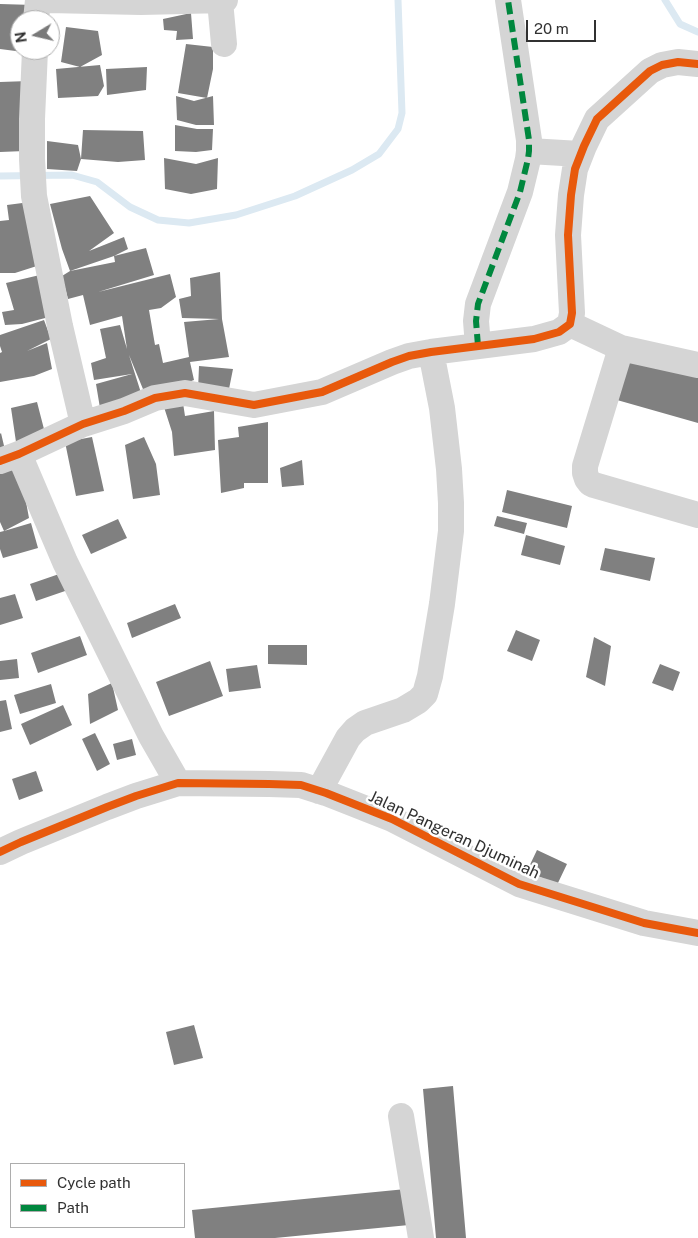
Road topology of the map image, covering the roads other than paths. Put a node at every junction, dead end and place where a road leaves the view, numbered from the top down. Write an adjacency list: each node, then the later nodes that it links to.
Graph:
1 (48, 0): 2 (street)
2 (222, 0): 4 (street)
3 (508, 0): 7 (street)
4 (224, 44)
5 (35, 60): 14 (street)
6 (698, 64): 8 (street)
7 (530, 151): 8 (street); 10 (street)
8 (580, 154): 9 (street)
9 (570, 324): 10 (street); 11 (street)
10 (478, 346): 12 (street)
11 (621, 348): 13 (street); 16 (street)
12 (430, 352): 14 (street); 18 (street)
13 (698, 365)
14 (83, 424): 15 (street)
15 (9, 457): 17 (street)
16 (698, 515)
17 (178, 783): 18 (street, Jalan Pangeran Djuminah); 19 (street, Jalan Pangeran Djuminah)
18 (319, 791): 20 (street, Jalan Pangeran Djuminah)
19 (0, 852)
20 (698, 933)
21 (401, 1116): 22 (street)
22 (421, 1238)

